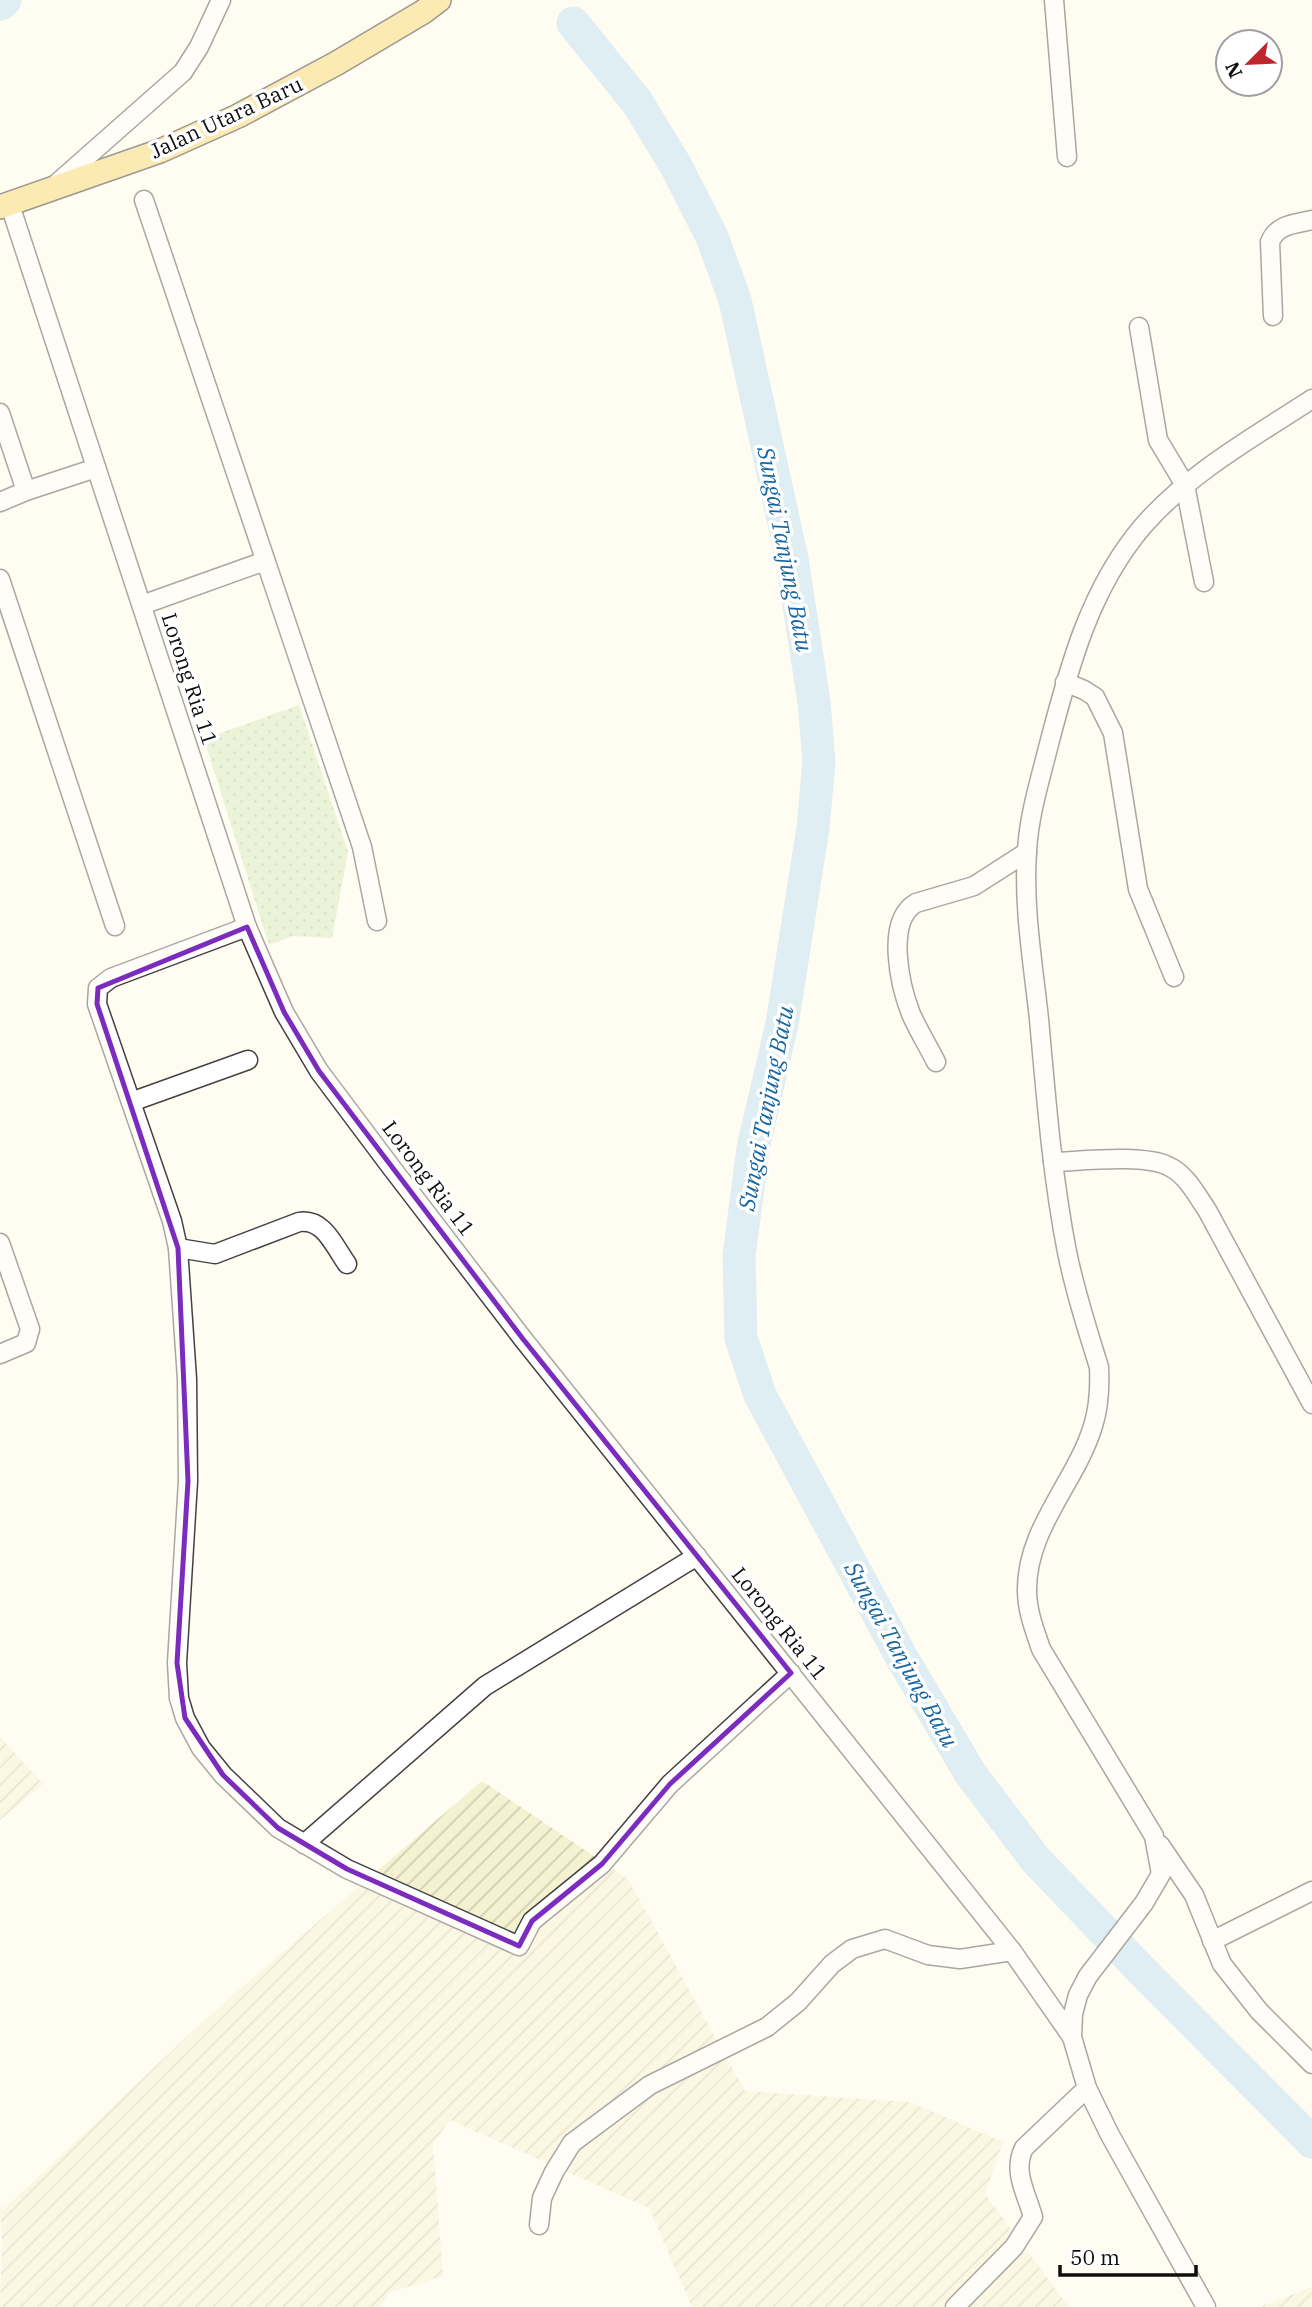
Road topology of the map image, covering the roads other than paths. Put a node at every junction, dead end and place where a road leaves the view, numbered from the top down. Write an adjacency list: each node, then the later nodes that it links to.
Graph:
1 (221, 0): 5 (street)
2 (439, 0): 5 (main road, Jalan Utara Baru)
3 (1054, 0): 4 (street)
4 (1066, 158)
5 (50, 190): 7 (main road, Jalan Utara Baru)
6 (144, 200): 17 (street)
7 (5, 206): 13 (street, Lorong Ria 11)
8 (1312, 220): 9 (street)
9 (1273, 316)
10 (1139, 327): 14 (street)
11 (1312, 399): 14 (street)
12 (0, 413): 15 (street)
13 (96, 468): 15 (street); 20 (street, Lorong Ria 11)
14 (1185, 485): 19 (street); 21 (street)
15 (26, 491): 16 (street)
16 (0, 502)
17 (265, 561): 20 (street); 23 (street)
18 (0, 579): 24 (street)
19 (1204, 582)
20 (142, 605): 25 (street, Lorong Ria 11)
21 (1065, 682): 22 (street); 26 (street)
22 (1027, 852): 28 (street); 30 (street)
23 (377, 920)
24 (115, 926)
25 (247, 928): 29 (street); 36 (street, Lorong Ria 11)
26 (1174, 977)
27 (248, 1060): 29 (street)
28 (936, 1062)
29 (131, 1101): 32 (street)
30 (1053, 1162): 35 (street); 38 (street)
31 (0, 1243): 34 (street)
32 (178, 1248): 33 (street); 39 (street)
33 (347, 1264)
34 (0, 1354)
35 (1312, 1404)
36 (696, 1556): 37 (street, Lorong Ria 11); 39 (street)
37 (791, 1673): 39 (street); 42 (street, Lorong Ria 11)
38 (1154, 1836): 41 (street); 43 (street)
39 (304, 1844)
40 (1312, 1891): 41 (street)
41 (1212, 1941): 44 (street)
42 (1012, 1951): 43 (street, Lorong Ria 11); 46 (street)
43 (1072, 2037): 45 (street)
44 (1312, 2064)
45 (1087, 2088): 47 (street); 48 (street)
46 (539, 2225)
47 (955, 2307)
48 (1206, 2307)

